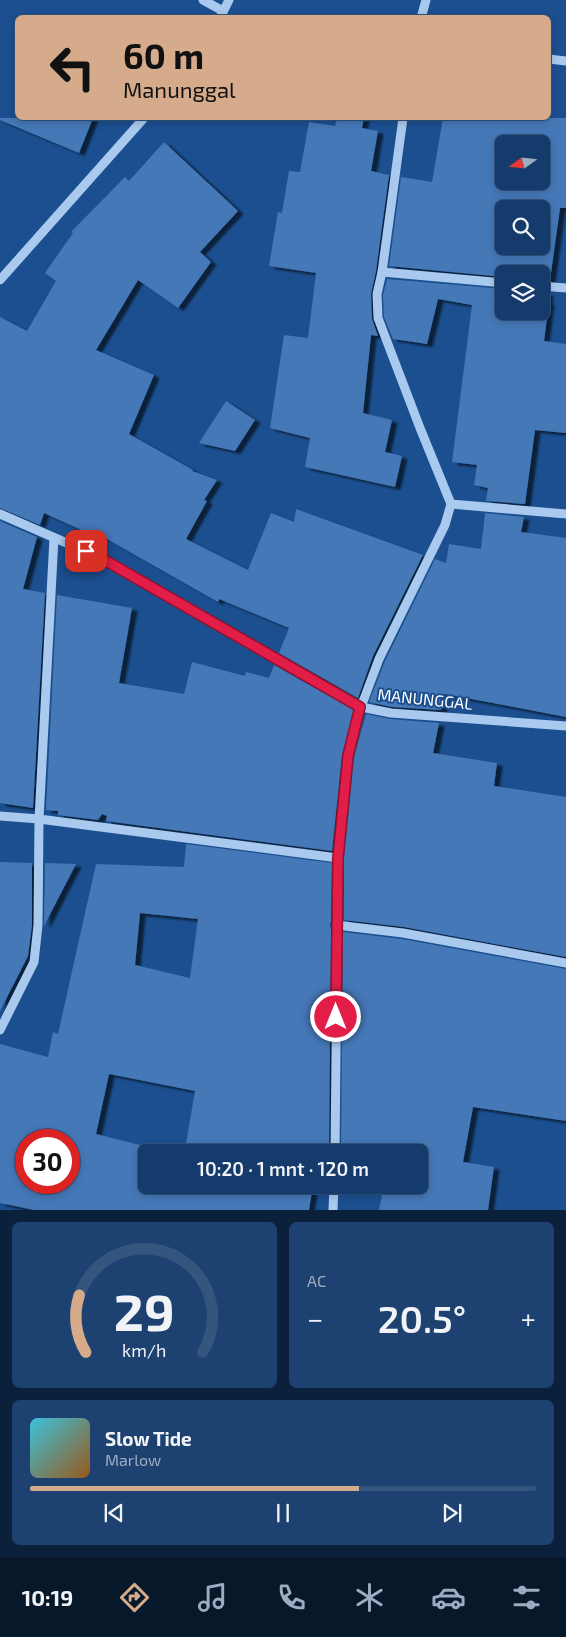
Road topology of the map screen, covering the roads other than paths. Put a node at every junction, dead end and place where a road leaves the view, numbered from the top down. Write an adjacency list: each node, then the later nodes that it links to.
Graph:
1 (202, 0): 4 (street)
2 (229, 0): 4 (street)
3 (426, 0): 5 (street)
4 (222, 14)
5 (422, 15)
6 (551, 59): 7 (street)
7 (566, 61)
8 (142, 120): 11 (street)
9 (403, 120): 10 (street)
10 (382, 272): 12 (street); 15 (street)
11 (0, 280)
12 (495, 282)
13 (550, 287): 14 (street)
14 (566, 288)
15 (451, 504): 17 (street); 19 (street)
16 (0, 514): 18 (street, MANUNGGAL)
17 (566, 514)
18 (54, 538): 19 (street, MANUNGGAL); 22 (street)
19 (360, 707): 20 (street, MANUNGGAL); 23 (street)
20 (566, 726)
21 (0, 816): 22 (street)
22 (39, 819): 23 (street); 26 (street)
23 (338, 858): 24 (street)
24 (336, 925): 25 (street); 27 (street)
25 (566, 963)
26 (0, 1030)
27 (335, 1144)
28 (334, 1194): 29 (street)
29 (333, 1210)

